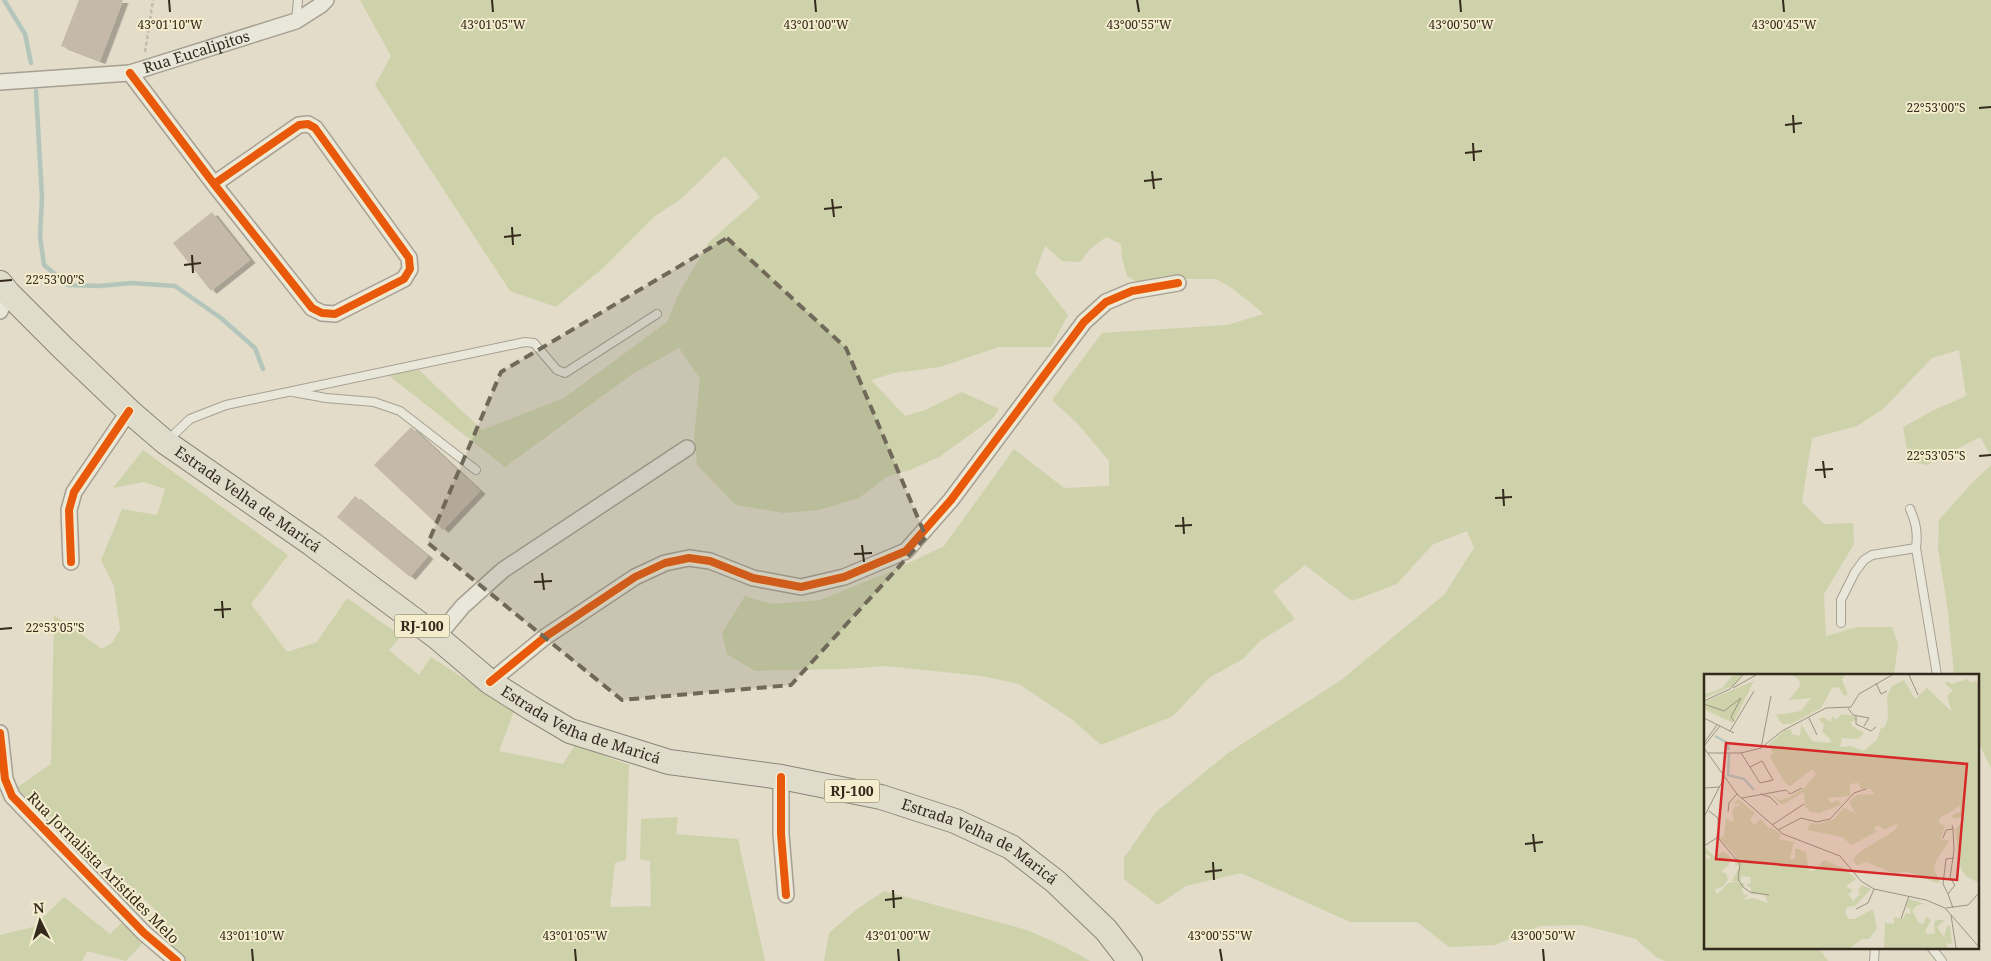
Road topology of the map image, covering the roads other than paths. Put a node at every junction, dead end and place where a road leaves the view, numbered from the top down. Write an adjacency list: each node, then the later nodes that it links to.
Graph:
1 (298, 0): 3 (lane)
2 (326, 0): 3 (street, Rua Eucalipitos)
3 (296, 21): 4 (street, Rua Eucalipitos)
4 (137, 71): 5 (street, Rua Eucalipitos); 6 (street)
5 (0, 82)
6 (214, 184): 6 (street)
7 (1178, 283): 21 (street)
8 (3, 295): 11 (main road, Estrada Velha de Maricá / RJ-100)
9 (657, 314): 10 (lane)
10 (288, 391): 12 (lane); 14 (lane)
11 (129, 411): 12 (main road, Estrada Velha de Maricá / RJ-100); 17 (street)
12 (165, 442): 19 (main road, Estrada Velha de Maricá / RJ-100)
13 (687, 448): 19 (street)
14 (476, 470)
15 (1910, 509): 16 (lane)
16 (1916, 548): 18 (lane); 20 (lane)
17 (71, 562)
18 (1841, 623)
19 (437, 637): 21 (main road, Estrada Velha de Maricá / RJ-100)
20 (1937, 674)
21 (490, 682): 23 (main road, Estrada Velha de Maricá / RJ-100)
22 (0, 733): 24 (street, Rua Jornalista Aristides Melo)
23 (781, 777): 25 (street); 29 (main road, Estrada Velha de Maricá / RJ-100)
24 (3, 781): 28 (street, Rua Jornalista Aristides Melo)
25 (786, 895)
26 (1875, 948): 30 (lane)
27 (1932, 948): 31 (lane)
28 (177, 961)
29 (1130, 961)
30 (1874, 961)
31 (1942, 961)

